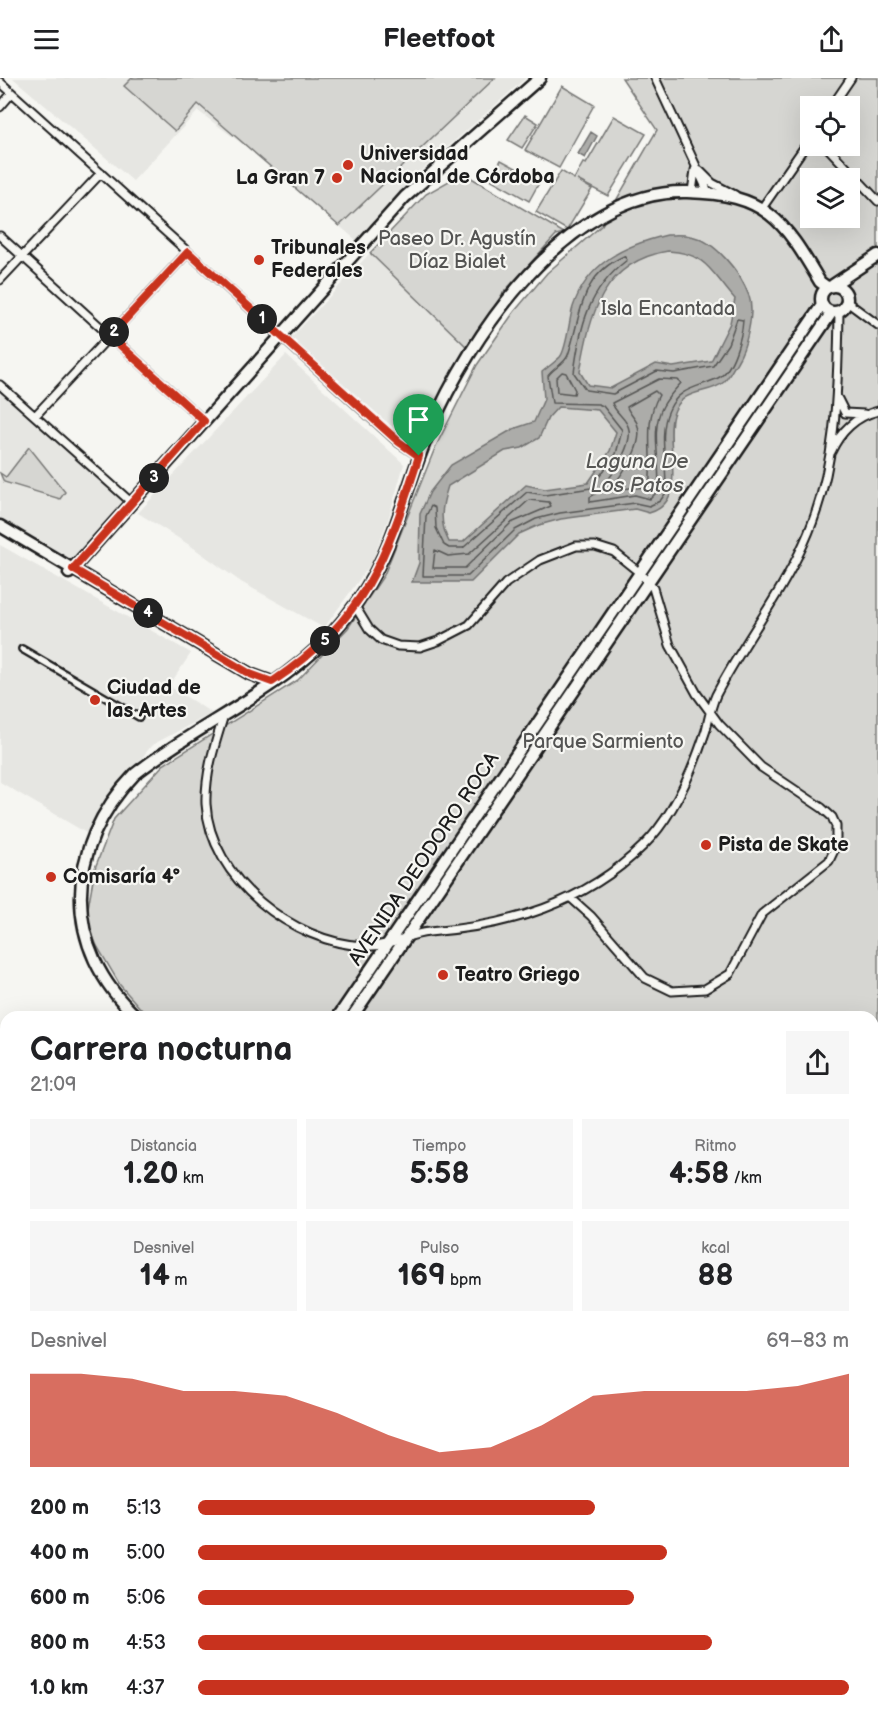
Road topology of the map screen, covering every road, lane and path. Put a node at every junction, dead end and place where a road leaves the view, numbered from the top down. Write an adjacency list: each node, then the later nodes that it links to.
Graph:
1 (532, 78): 29 (main road)
2 (540, 78): 29 (main road)
3 (655, 78): 11 (street)
4 (851, 78): 7 (street)
5 (0, 82): 6 (street)
6 (12, 93): 8 (street); 12 (street)
7 (839, 96)
8 (0, 106)
9 (800, 153): 17 (street)
10 (835, 156): 16 (street)
11 (696, 167): 13 (street); 14 (street); 15 (street)
12 (101, 172): 19 (street); 21 (street)
13 (692, 192): 14 (main road); 37 (main road)
14 (709, 194): 15 (main road)
15 (743, 199): 17 (main road)
16 (878, 201)
17 (762, 208): 24 (main road)
18 (0, 237): 21 (street)
19 (188, 252): 29 (street); 30 (street)
20 (878, 255): 22 (main road)
21 (22, 257): 23 (street); 30 (street)
22 (856, 269): 24 (main road); 25 (main road)
23 (0, 280)
24 (830, 286): 25 (main road); 26 (main road, AVENIDA DEODORO ROCA)
25 (846, 297): 27 (main road, AVENIDA DEODORO ROCA); 28 (street)
26 (822, 305): 27 (main road); 43 (main road, AVENIDA DEODORO ROCA)
27 (836, 312): 32 (street); 44 (main road, AVENIDA DEODORO ROCA)
28 (878, 324)
29 (278, 334): 36 (main road); 37 (street)
30 (110, 336): 35 (street); 36 (street)
31 (0, 385): 35 (street)
32 (837, 393): 34 (street); 38 (street)
33 (878, 411): 34 (street)
34 (864, 414): 38 (street)
35 (35, 416): 39 (street)
36 (202, 419): 39 (main road)
37 (419, 456): 45 (main road)
38 (828, 460): 49 (street)
39 (131, 502): 42 (main road)
40 (0, 526): 42 (main road)
41 (0, 532): 42 (main road)
42 (69, 570): 47 (main road); 48 (main road)
43 (640, 573): 44 (street); 45 (street); 54 (main road, AVENIDA DEODORO ROCA)
44 (648, 581): 49 (street); 53 (main road, AVENIDA DEODORO ROCA)
45 (355, 606): 47 (main road)
46 (22, 649): 51 (street)
47 (272, 682): 48 (main road)
48 (260, 690): 50 (main road)
49 (710, 713): 52 (street); 52 (street)
50 (224, 715): 54 (street); 55 (main road)
51 (139, 717)
52 (572, 899): 53 (street)
53 (406, 937): 54 (street); 57 (main road, AVENIDA DEODORO ROCA)
54 (388, 945): 56 (main road, AVENIDA DEODORO ROCA)
55 (131, 1011)
56 (342, 1011)
57 (356, 1011)

